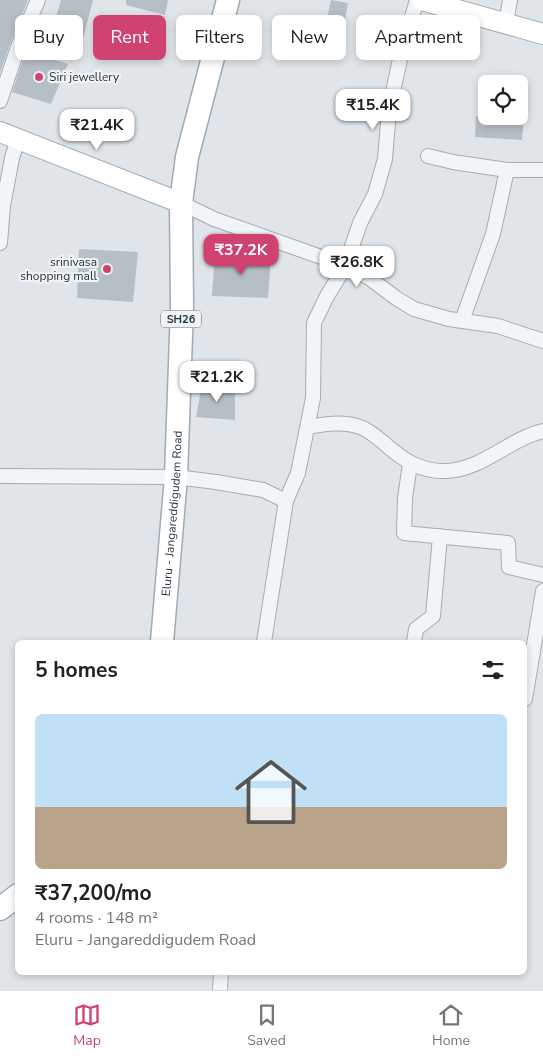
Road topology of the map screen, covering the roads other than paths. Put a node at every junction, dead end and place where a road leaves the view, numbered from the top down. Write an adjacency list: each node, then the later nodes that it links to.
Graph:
1 (38, 0): 8 (street)
2 (228, 0): 13 (main road, Eluru - Jangareddigudem Road / SH26)
3 (417, 0): 15 (street)
4 (422, 0): 6 (main road)
5 (510, 0): 6 (street)
6 (506, 23): 7 (main road)
7 (543, 34)
8 (0, 101)
9 (9, 136): 13 (main road); 14 (street)
10 (428, 156): 11 (street)
11 (507, 170): 12 (street); 16 (street)
12 (543, 170)
13 (181, 203): 15 (street); 22 (main road, Eluru - Jangareddigudem Road / SH26)
14 (0, 243)
15 (345, 267): 16 (street); 18 (street)
16 (462, 321): 17 (street)
17 (543, 341)
18 (308, 428): 20 (street); 23 (street)
19 (543, 430): 20 (street)
20 (410, 464): 24 (street)
21 (0, 476): 22 (street)
22 (176, 478): 23 (street); 27 (main road, Eluru - Jangareddigudem Road / SH26)
23 (286, 501): 28 (street)
24 (440, 536): 25 (street); 29 (street)
25 (543, 575)
26 (543, 592): 30 (street)
27 (162, 640)
28 (264, 640)
29 (414, 640)
30 (527, 686)
31 (15, 897): 32 (main road)
32 (0, 909)
33 (221, 975): 34 (street)
34 (220, 990)

